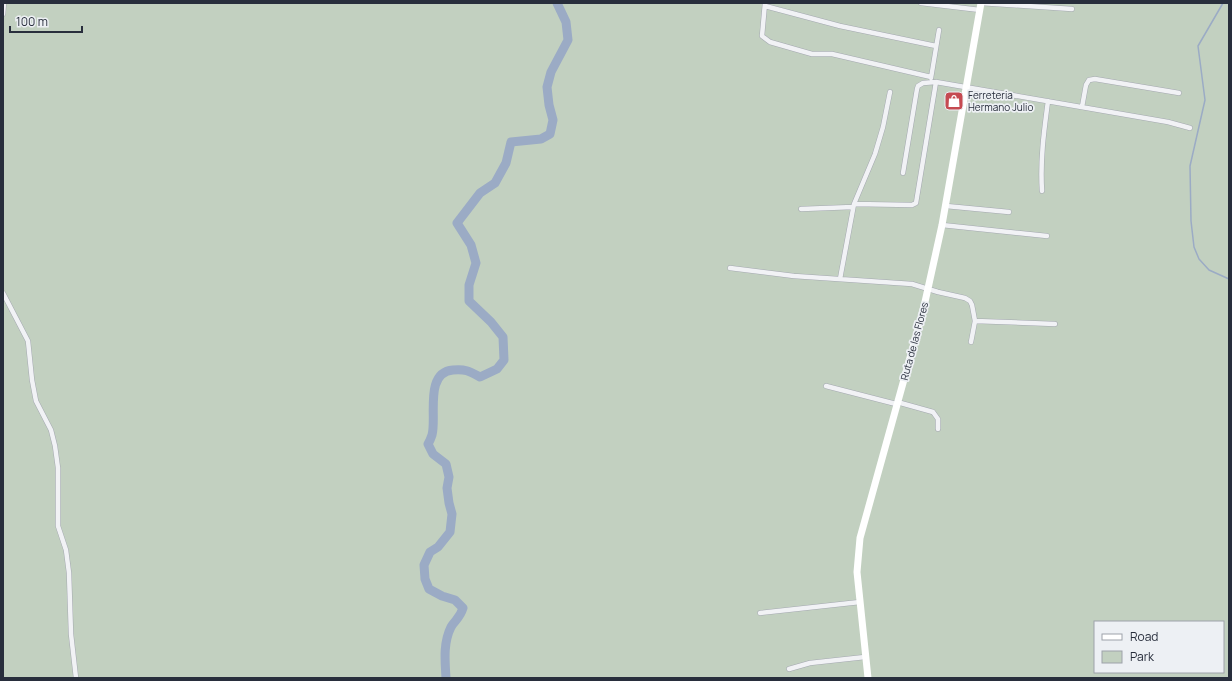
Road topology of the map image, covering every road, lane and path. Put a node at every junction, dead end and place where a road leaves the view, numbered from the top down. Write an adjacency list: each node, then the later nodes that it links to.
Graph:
1 (4, 3): 7 (street)
2 (921, 3): 4 (street)
3 (765, 4): 9 (street); 10 (street)
4 (949, 4): 5 (street)
5 (981, 7): 6 (street); 11 (main road, Ruta de las Flores)
6 (1072, 9)
7 (3, 14)
8 (939, 30): 9 (street)
9 (936, 46): 10 (street)
10 (933, 80): 11 (street); 17 (street); 19 (street)
11 (967, 87): 14 (street); 20 (main road, Ruta de las Flores)
12 (890, 92): 19 (street)
13 (1179, 93): 15 (street)
14 (1048, 101): 15 (street); 18 (street)
15 (1082, 107): 16 (street)
16 (1190, 128)
17 (903, 173)
18 (1042, 191)
19 (854, 206): 21 (street); 26 (street)
20 (946, 206): 22 (street); 23 (main road, Ruta de las Flores)
21 (801, 209)
22 (1009, 212)
23 (942, 225): 24 (street); 27 (main road, Ruta de las Flores)
24 (1047, 236)
25 (730, 268): 26 (street)
26 (840, 279): 27 (street)
27 (928, 289): 29 (street); 33 (main road, Ruta de las Flores)
28 (3, 293): 39 (street)
29 (975, 321): 30 (street); 31 (street)
30 (1055, 324)
31 (971, 342)
32 (826, 386): 33 (street)
33 (897, 403): 34 (street); 35 (main road, Ruta de las Flores)
34 (938, 429)
35 (860, 602): 36 (street); 37 (main road, Ruta de las Flores)
36 (760, 613)
37 (865, 657): 38 (street); 40 (main road, Ruta de las Flores)
38 (789, 670)
39 (76, 678)
40 (868, 678)

